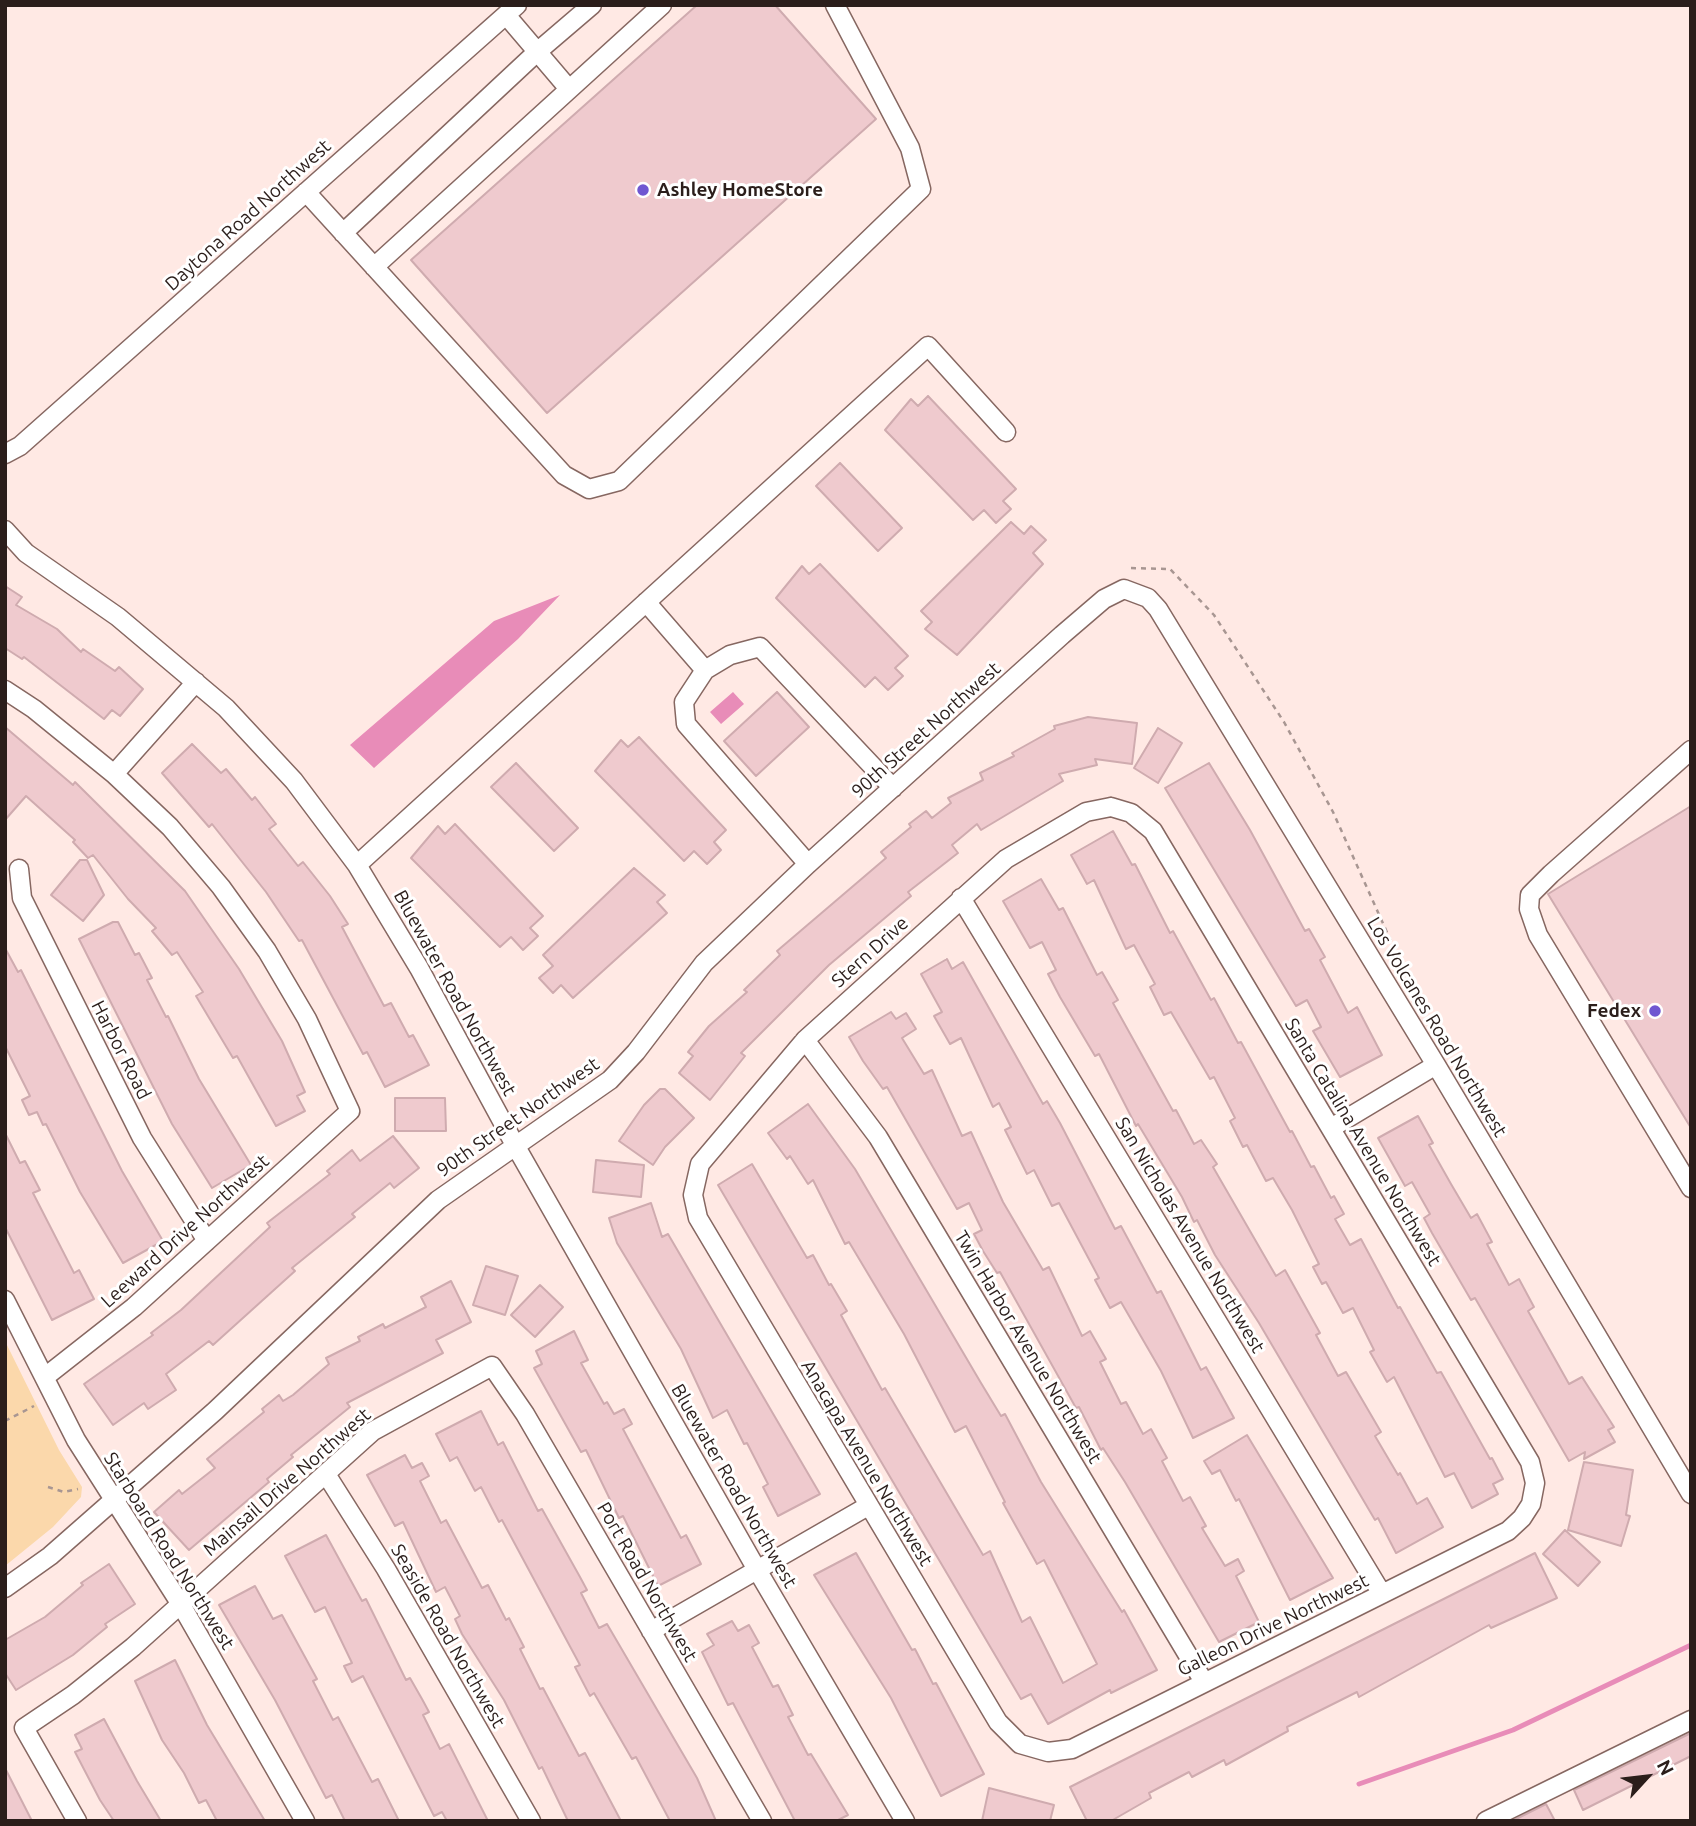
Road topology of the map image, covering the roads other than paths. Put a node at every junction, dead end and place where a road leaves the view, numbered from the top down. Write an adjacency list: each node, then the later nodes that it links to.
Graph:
1 (593, 5): 5 (street)
2 (662, 5): 6 (street)
3 (835, 5): 9 (street)
4 (512, 10): 5 (street); 7 (street, Daytona Road Northwest)
5 (537, 52): 6 (street); 8 (street)
6 (569, 89): 9 (street)
7 (306, 192): 8 (street); 11 (street, Daytona Road Northwest)
8 (343, 233): 9 (street)
9 (374, 267)
10 (1006, 432): 14 (street)
11 (5, 454)
12 (5, 530): 16 (street, Bluewater Road Northwest)
13 (1136, 591): 20 (street, 90th Street Northwest); 27 (street, Los Volcanes Road Northwest)
14 (646, 602): 15 (street); 23 (street)
15 (705, 670): 20 (street); 22 (street)
16 (196, 682): 19 (street); 23 (street, Bluewater Road Northwest)
17 (5, 691): 19 (street)
18 (1691, 750): 30 (street)
19 (114, 774): 32 (street, Leeward Drive Northwest)
20 (892, 789): 22 (street, 90th Street Northwest)
21 (1131, 813): 25 (street, Stern Drive); 28 (street, Santa Catalina Avenue Northwest)
22 (808, 864): 29 (street, 90th Street Northwest)
23 (357, 865): 29 (street, Bluewater Road Northwest)
24 (19, 869): 32 (street, Harbor Road)
25 (961, 898): 26 (street, Stern Drive); 43 (street, San Nicholas Avenue Northwest)
26 (805, 1040): 31 (street, Stern Drive); 46 (street, Twin Harbor Avenue Northwest)
27 (1437, 1065): 28 (street); 37 (street, Los Volcanes Road Northwest)
28 (1331, 1128): 39 (street, Santa Catalina Avenue Northwest)
29 (515, 1145): 38 (street, 90th Street Northwest); 41 (street, Bluewater Road Northwest)
30 (1691, 1188)
31 (693, 1195): 40 (street, Anacapa Avenue Northwest)
32 (207, 1241): 35 (street, Leeward Drive Northwest)
33 (5, 1300): 35 (street, Starboard Road Northwest)
34 (492, 1366): 36 (street, Mainsail Drive Northwest); 45 (street, Port Road Northwest)
35 (45, 1377): 38 (street, Starboard Road Northwest)
36 (326, 1475): 44 (street, Mainsail Drive Northwest); 51 (street, Seaside Road Northwest)
37 (1691, 1494)
38 (114, 1500): 42 (street, 90th Street Northwest); 44 (street, Starboard Road Northwest)
39 (1531, 1504): 43 (street, Galleon Drive Northwest)
40 (868, 1506): 41 (street); 48 (street, Anacapa Avenue Northwest)
41 (756, 1568): 45 (street); 53 (street, Bluewater Road Northwest)
42 (5, 1588)
43 (1382, 1594): 46 (street, Galleon Drive Northwest)
44 (180, 1604): 49 (street, Mainsail Drive Northwest); 50 (street, Starboard Road Northwest)
45 (651, 1631): 52 (street, Port Road Northwest)
46 (1204, 1682): 48 (street, Galleon Drive Northwest)
47 (1691, 1720): 54 (street)
48 (1020, 1744)
49 (77, 1821)
50 (305, 1821)
51 (531, 1821)
52 (762, 1821)
53 (905, 1821)
54 (1486, 1821)

